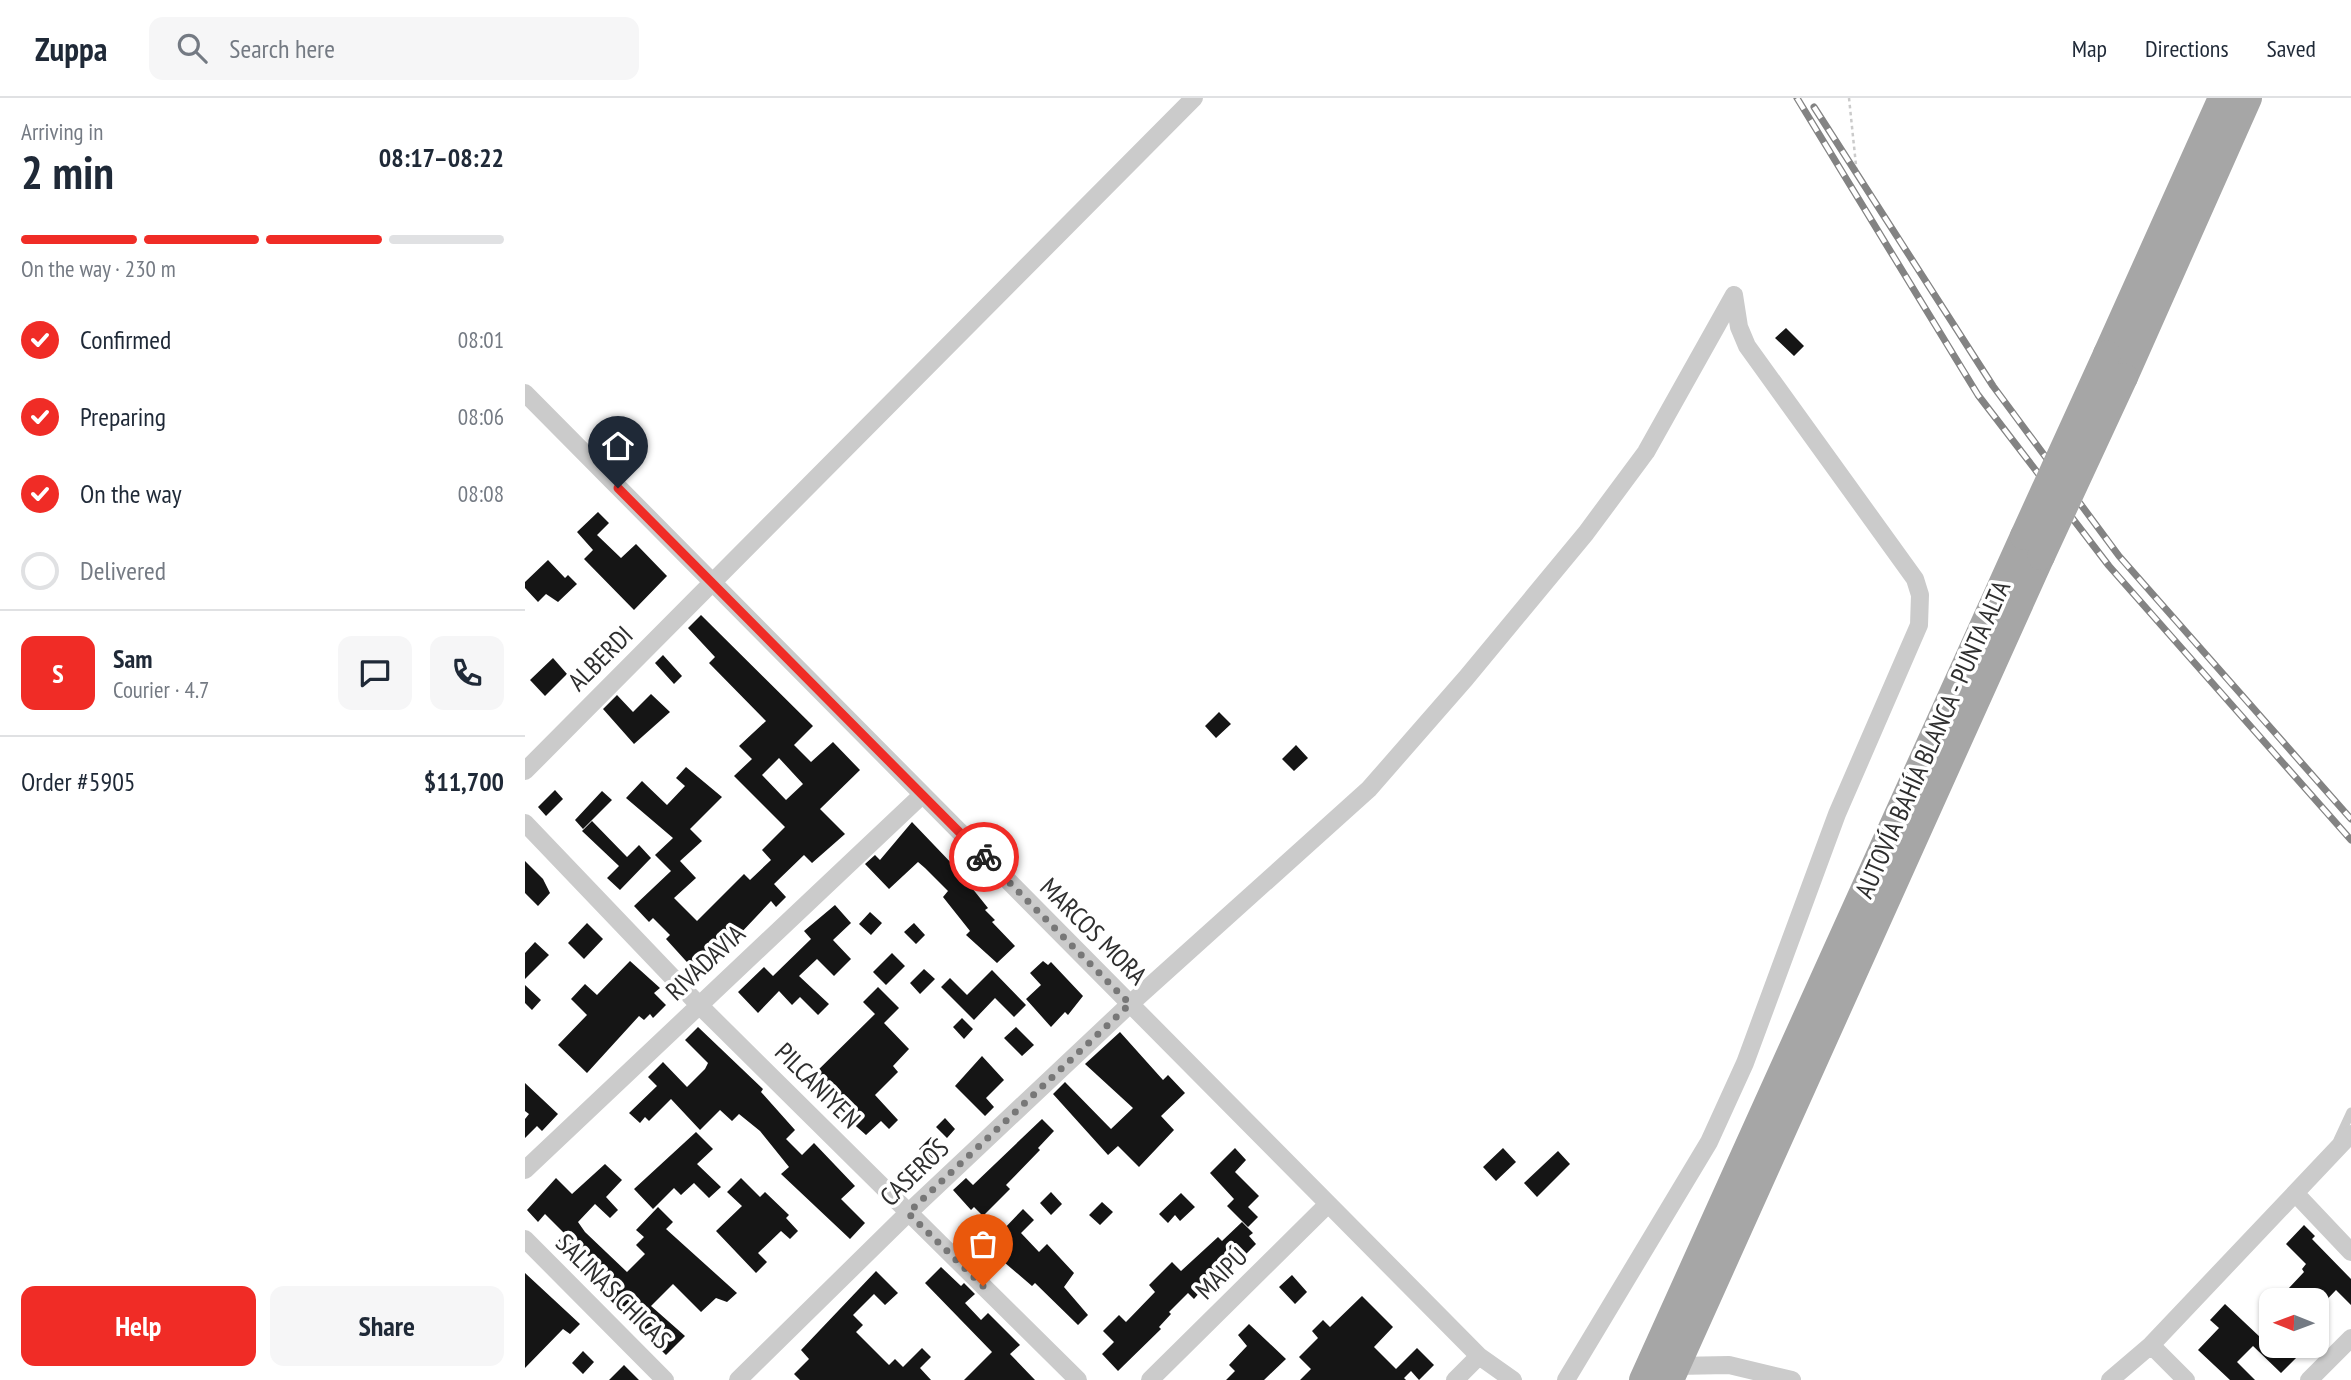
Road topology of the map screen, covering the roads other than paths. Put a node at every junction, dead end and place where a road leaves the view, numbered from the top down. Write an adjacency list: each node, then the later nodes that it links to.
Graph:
1 (1194, 98): 6 (street, ALBERDI)
2 (2222, 98): 5 (main road, AUTOVÍA BAHÍA BLANCA - PUNTA ALTA, bridge)
3 (2248, 98): 5 (main road, AUTOVÍA BAHÍA BLANCA - PUNTA ALTA, bridge)
4 (525, 393): 6 (street, MARCOS MORA)
5 (2033, 546): 24 (main road, AUTOVÍA BAHÍA BLANCA - PUNTA ALTA); 32 (main road, AUTOVÍA BAHÍA BLANCA - PUNTA ALTA)
6 (712, 582): 7 (street, ALBERDI); 8 (street, MARCOS MORA)
7 (525, 771)
8 (922, 794): 10 (street, RIVADAVIA); 11 (street, MARCOS MORA)
9 (525, 823): 10 (street, PILCANIYEN)
10 (698, 1004): 15 (street, RIVADAVIA); 18 (street, PILCANIYEN)
11 (1130, 1004): 17 (street, MARCOS MORA); 18 (street, CASEROS); 31 (street, CASEROS)
12 (2351, 1112): 14 (lane)
13 (2351, 1134): 14 (street)
14 (2332, 1154): 16 (street)
15 (525, 1170)
16 (2296, 1194): 20 (street); 22 (street)
17 (1328, 1204): 23 (street, MARCOS MORA); 28 (street, MAIPÚ)
18 (908, 1213): 25 (street, PILCANIYEN); 27 (street, CASEROS)
19 (525, 1238): 26 (street, SALINAS CHICAS)
20 (2351, 1252)
21 (2351, 1338): 36 (street)
22 (2151, 1345): 34 (street); 35 (street)
23 (1479, 1356): 29 (street); 30 (street, MARCOS MORA)
24 (1673, 1373): 33 (street)
25 (1076, 1379)
26 (665, 1380)
27 (738, 1380)
28 (1150, 1380)
29 (1455, 1380)
30 (1513, 1380)
31 (1566, 1380)
32 (1643, 1380)
33 (1792, 1380)
34 (2110, 1380)
35 (2186, 1380)
36 (2309, 1380)

